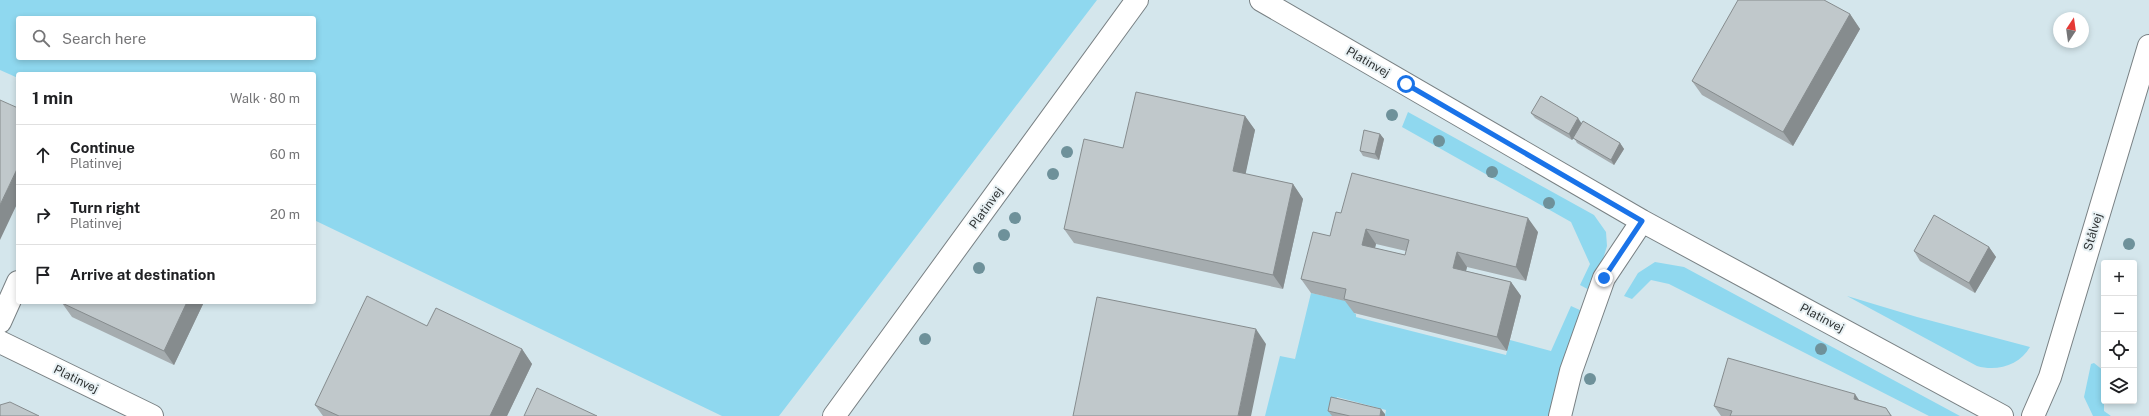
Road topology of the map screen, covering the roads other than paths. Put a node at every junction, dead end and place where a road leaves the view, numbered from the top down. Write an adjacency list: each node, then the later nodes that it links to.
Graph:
1 (1136, 0): 9 (street, Platinvej)
2 (1261, 0): 4 (street, Platinvej)
3 (2149, 46): 12 (street, Stålvej)
4 (1642, 221): 10 (street); 11 (street, Platinvej)
5 (16, 286): 6 (street)
6 (0, 322)
7 (0, 342): 8 (street, Platinvej)
8 (152, 416)
9 (834, 416)
10 (1560, 416)
11 (2002, 416)
12 (2032, 416)

